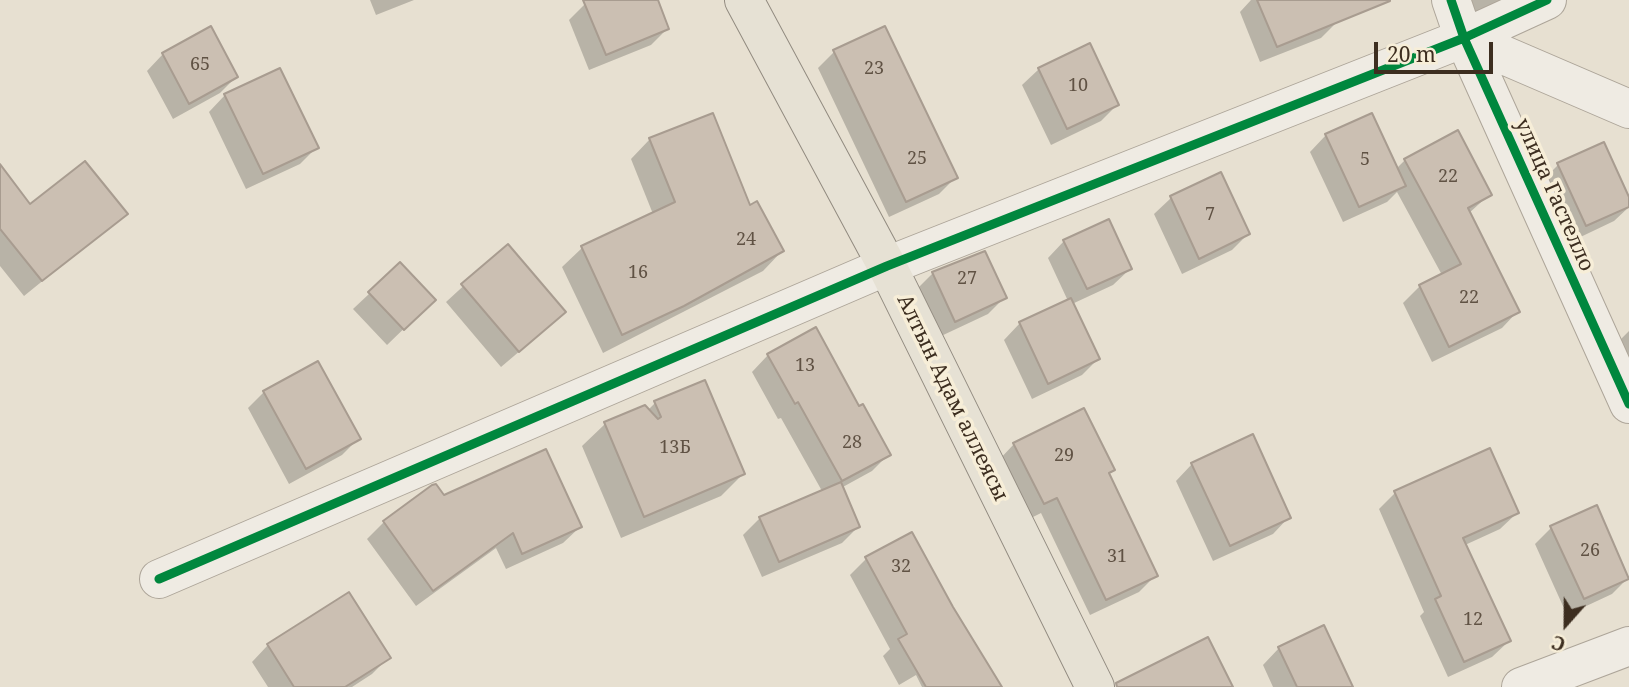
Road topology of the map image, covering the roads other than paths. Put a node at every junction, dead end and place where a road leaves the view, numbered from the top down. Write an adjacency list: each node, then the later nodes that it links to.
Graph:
1 (744, 0): 6 (main road, Алтын Адам аллеясы)
2 (1451, 0): 4 (street, улица Гастелло)
3 (1548, 0): 4 (street)
4 (1464, 38): 5 (street); 6 (street); 7 (street, улица Гастелло)
5 (1629, 109)
6 (887, 266): 8 (street); 10 (main road, Алтын Адам аллеясы)
7 (1629, 404)
8 (159, 579)
9 (1629, 646): 11 (street)
10 (1095, 687)
11 (1521, 687)

